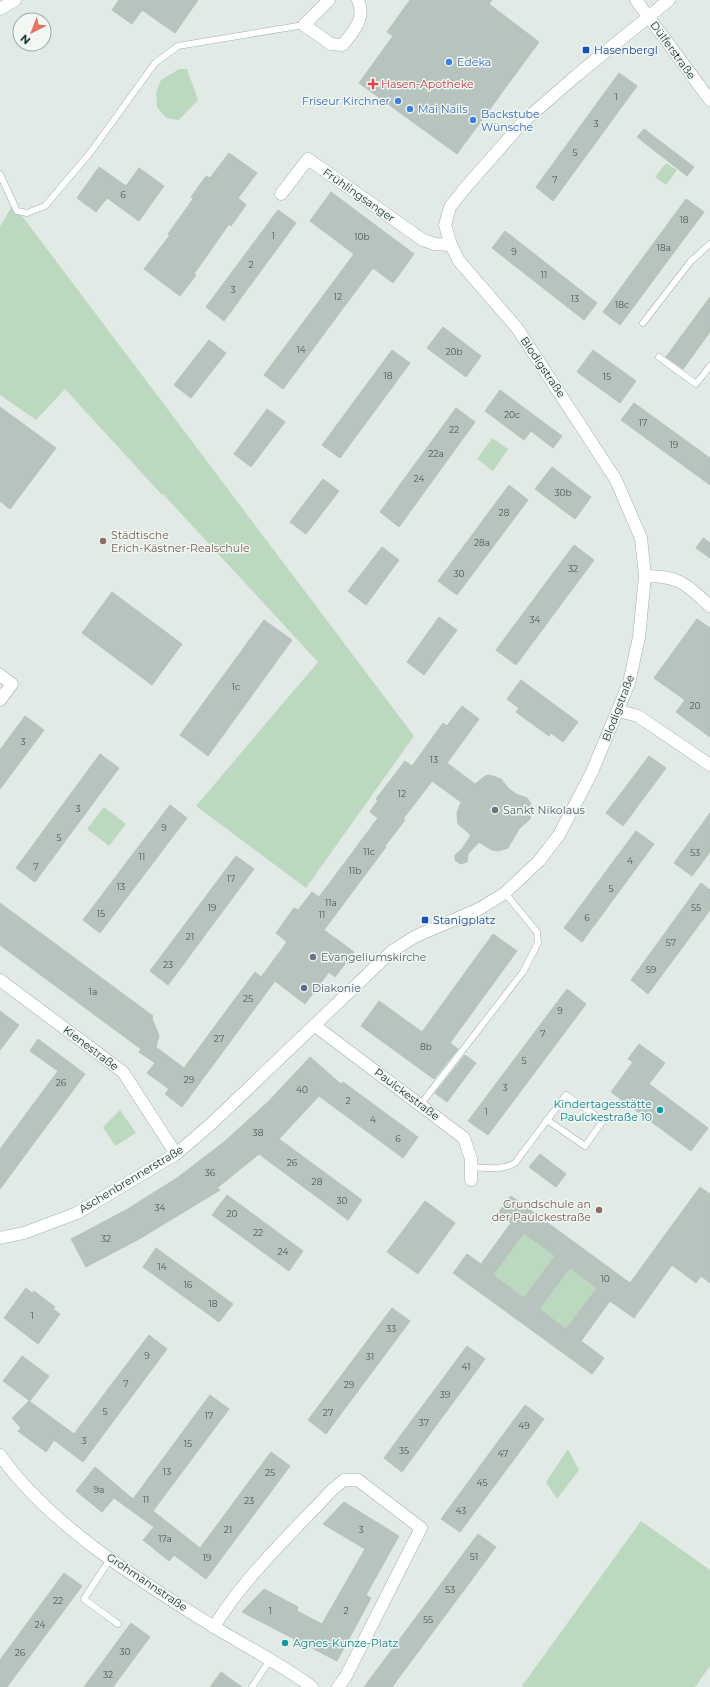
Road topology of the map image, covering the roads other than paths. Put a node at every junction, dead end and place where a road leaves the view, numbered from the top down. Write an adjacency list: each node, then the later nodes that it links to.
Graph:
1 (15, 0): 6 (street)
2 (329, 0): 8 (street)
3 (358, 0): 8 (street)
4 (636, 0): 7 (street, Dülferstraße)
5 (670, 0): 7 (street, Blodigstraße)
6 (0, 9)
7 (650, 17): 9 (street, Dülferstraße); 13 (street, Blodigstraße)
8 (304, 25): 10 (lane)
9 (710, 100)
10 (0, 174)
11 (281, 194): 13 (street, Frühlingsanger)
12 (710, 244): 14 (lane)
13 (451, 245): 17 (street, Blodigstraße)
14 (643, 323)
15 (658, 357): 16 (lane)
16 (710, 366)
17 (645, 576): 18 (street); 21 (street, Blodigstraße)
18 (710, 606)
19 (0, 675): 20 (street)
20 (0, 700)
21 (619, 711): 22 (street); 23 (street, Blodigstraße)
22 (710, 765)
23 (505, 893): 25 (street); 26 (lane)
24 (0, 980): 28 (street, Kienestraße)
25 (314, 1025): 26 (street, Paulckestraße); 28 (street, Aschenbrennerstraße)
26 (420, 1104): 29 (street, Paulckestraße)
27 (547, 1120): 27 (lane); 29 (lane)
28 (176, 1154): 31 (street, Aschenbrennerstraße)
29 (471, 1167): 30 (street, Paulckestraße)
30 (471, 1180)
31 (0, 1238)
32 (0, 1455): 33 (street, Grohmannstraße)
33 (110, 1559): 34 (lane); 35 (street, Grohmannstraße)
34 (118, 1624)
35 (214, 1627): 36 (street, Grohmannstraße); 39 (street)
36 (270, 1660): 37 (lane); 38 (street, Grohmannstraße)
37 (252, 1687)
38 (312, 1687)
39 (338, 1687)

